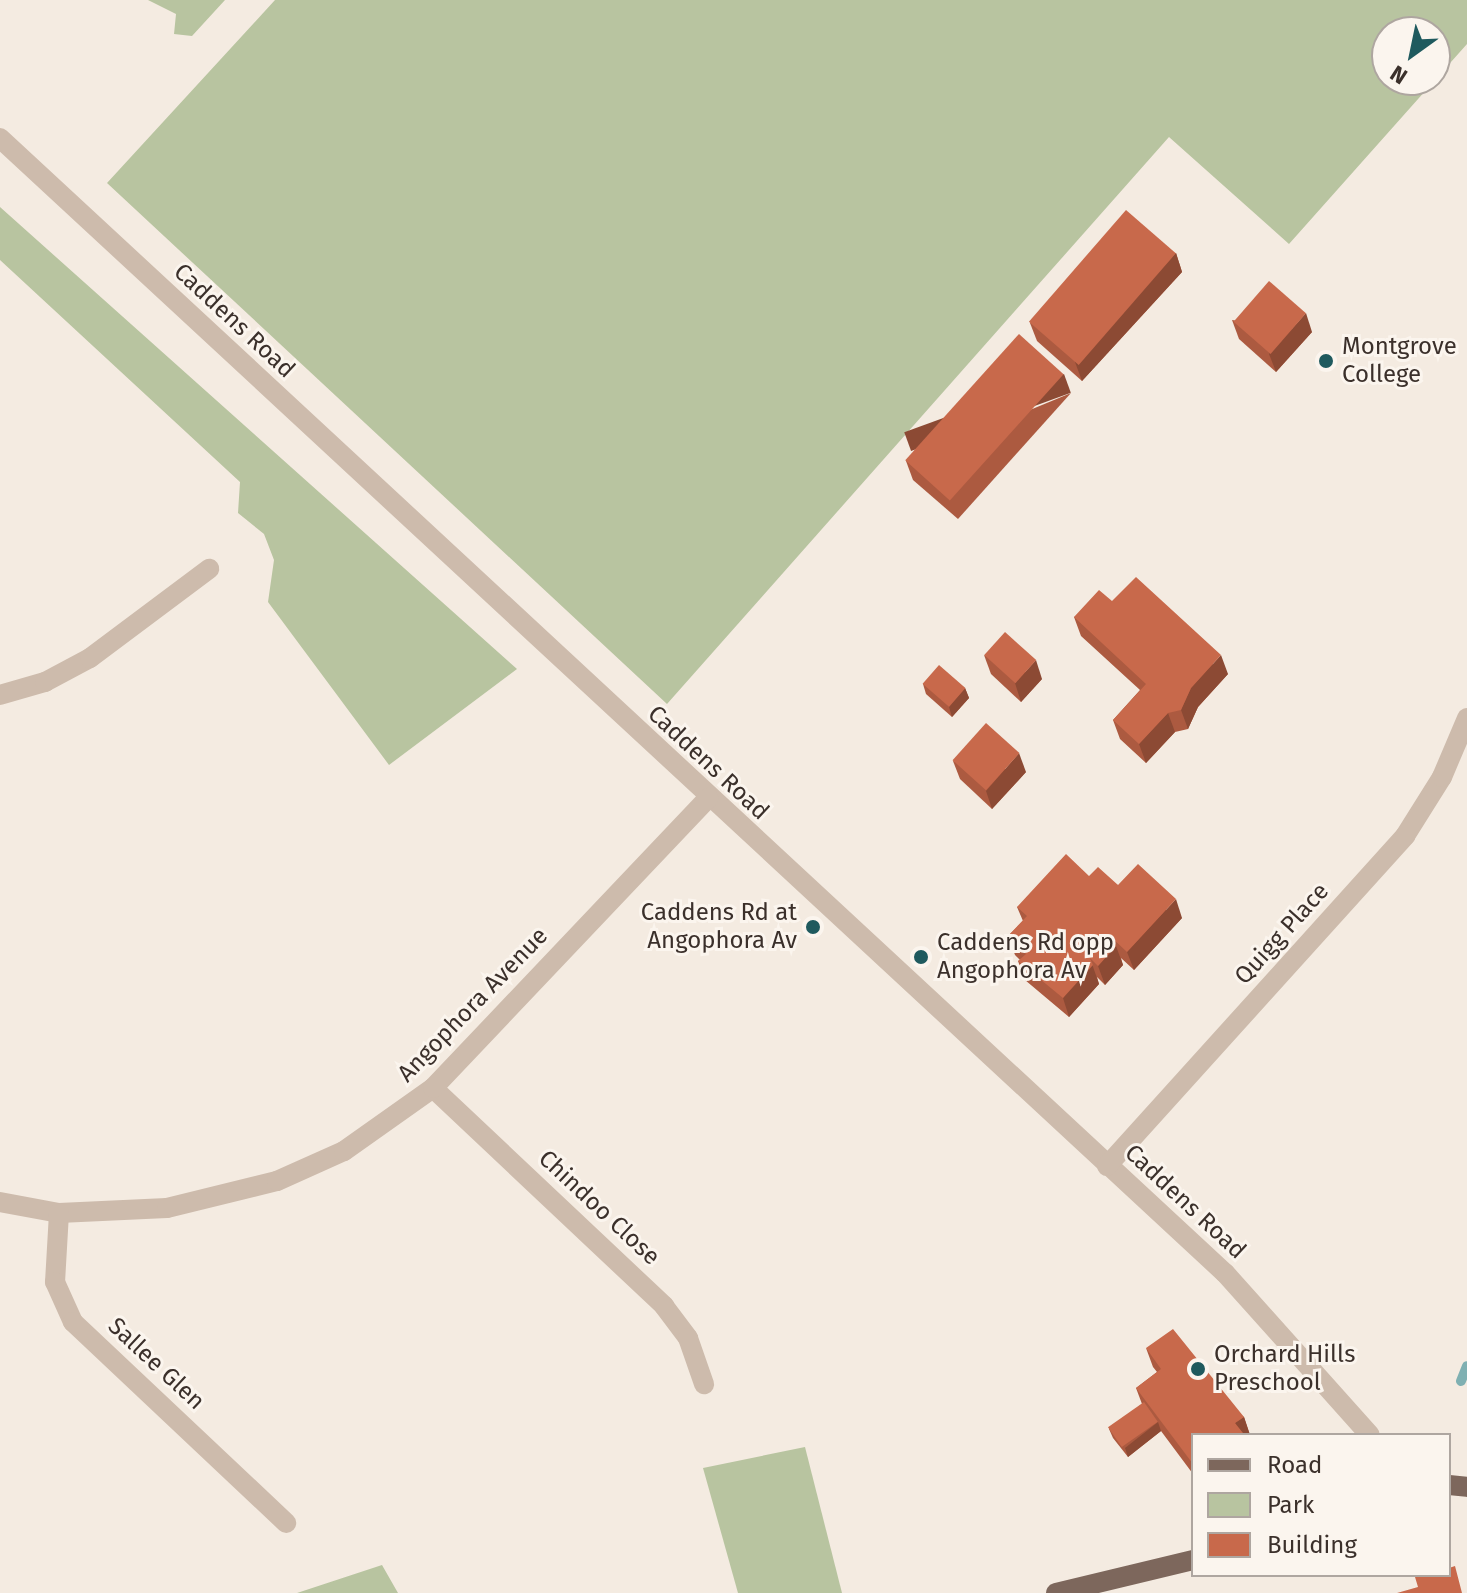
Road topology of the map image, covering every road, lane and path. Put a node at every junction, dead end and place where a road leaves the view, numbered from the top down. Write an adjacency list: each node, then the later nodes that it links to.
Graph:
1 (0, 138): 5 (street, Caddens Road)
2 (209, 569): 3 (street)
3 (0, 695)
4 (1467, 718): 7 (street, Quigg Place)
5 (708, 798): 6 (street, Angophora Avenue); 7 (street, Caddens Road)
6 (433, 1088): 9 (street, Angophora Avenue); 10 (street, Chindoo Close)
7 (1107, 1166): 11 (street, Caddens Road)
8 (0, 1202): 9 (street, Angophora Avenue)
9 (59, 1213): 12 (street, Sallee Glen)
10 (704, 1384)
11 (1368, 1433)
12 (286, 1523)
13 (1191, 1560): 14 (main road)
14 (1056, 1593)

